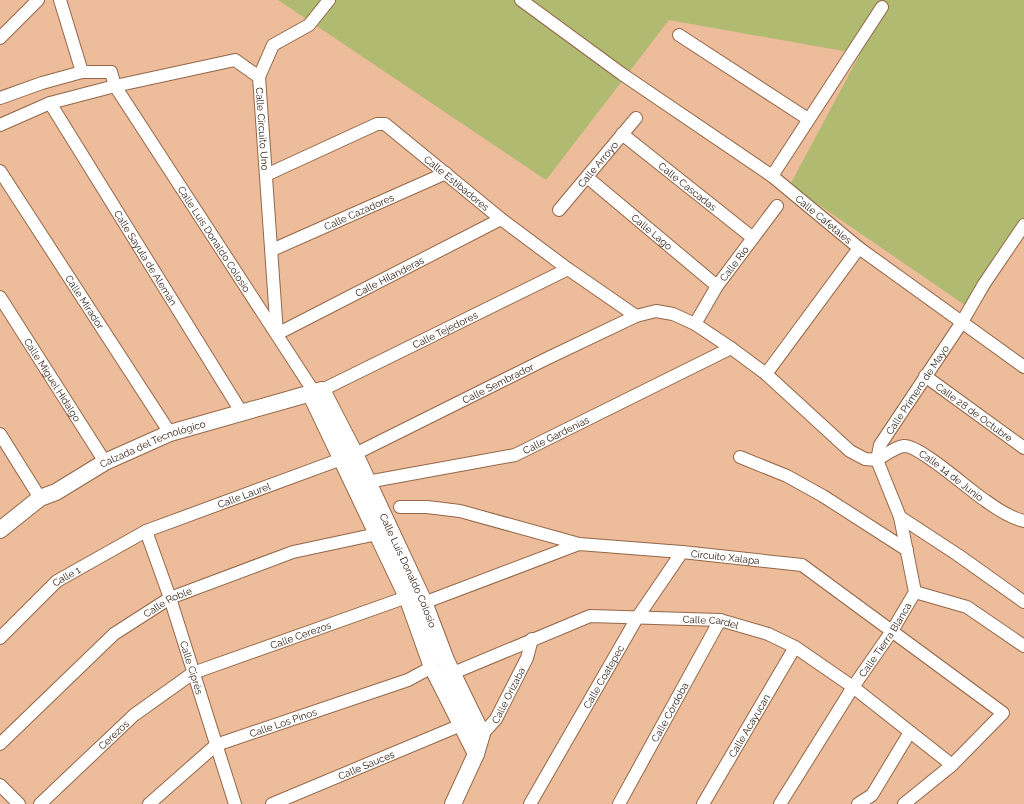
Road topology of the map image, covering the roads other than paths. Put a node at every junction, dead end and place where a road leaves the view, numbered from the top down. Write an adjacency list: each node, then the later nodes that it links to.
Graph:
1 (38, 0): 7 (street)
2 (60, 0): 8 (street)
3 (329, 0): 9 (street)
4 (521, 0): 20 (street, Calle Cafetales)
5 (882, 7): 14 (street)
6 (679, 35): 14 (street)
7 (0, 38)
8 (82, 72): 10 (street, Calle Luis Donaldo Colosio); 11 (street)
9 (259, 77): 10 (street, Calle Circuito Uno); 19 (street, Calle Circuito Uno)
10 (115, 86): 12 (street, Calle Circuito Uno); 35 (street, Calle Luis Donaldo Colosio)
11 (0, 98)
12 (50, 103): 15 (street, Calle Circuito Uno); 41 (street, Calle Sayula de Alemán)
13 (636, 118): 16 (street, Calle Arroyo)
14 (808, 119): 20 (street)
15 (0, 125)
16 (622, 134): 21 (street, Calle Arroyo); 26 (street, Calle Cascadas)
17 (0, 171): 42 (street, Calle Mirador)
18 (446, 173): 19 (street, Calle Estibadores); 24 (street, Calle Estibadores); 28 (street, Calle Cazadores)
19 (266, 175): 28 (street, Calle Circuito Uno)
20 (772, 176): 27 (street, Calle Cafetales)
21 (587, 177): 23 (street, Calle Arroyo); 30 (street, Calle Lago)
22 (777, 206): 26 (street, Calle Río)
23 (559, 210)
24 (501, 219): 29 (street, Calle Estibadores); 35 (street, Calle Hilanderas)
25 (1024, 225): 33 (street, Calle Primero de Mayo)
26 (753, 238): 30 (street, Calle Río)
27 (859, 248): 33 (street, Calle Cafetales); 38 (street)
28 (272, 250): 35 (street, Calle Circuito Uno)
29 (568, 269): 32 (street, Calle Estibadores); 40 (street, Calle Tejedores)
30 (717, 286): 34 (street, Calle Río)
31 (0, 297): 48 (street, Calle Miguel Hidalgo)
32 (636, 316): 34 (street, Calle Sembrador); 45 (street, Calle Sembrador)
33 (962, 322): 37 (street, Calle Cafetales); 39 (street, Calle Primero de Mayo)
34 (695, 324): 36 (street)
35 (277, 334): 40 (street, Calle Luis Donaldo Colosio)
36 (731, 348): 38 (street); 49 (street, Calle Gardenias)
37 (1024, 367)
38 (766, 374): 47 (street)
39 (925, 376): 44 (street, Calle 28 de Octubre); 47 (street, Calle Primero de Mayo)
40 (315, 392): 41 (street, Calzada del Tecnológico); 45 (street, Calle Luis Donaldo Colosio)
41 (242, 413): 42 (street, Calzada del Tecnológico)
42 (170, 433): 48 (street, Calzada del Tecnológico)
43 (0, 434): 50 (street)
44 (1024, 448)
45 (348, 457): 49 (street, Calle Luis Donaldo Colosio); 55 (street, Calle Laurel); 56 (street, Calle Luis Donaldo Colosio)
46 (740, 457): 58 (street)
47 (877, 460): 52 (street, Calle Tierra Blanca); 53 (street, Calle 14 de Junio)
48 (105, 462): 50 (street, Calzada del Tecnológico)
49 (367, 482): 63 (street, Calle Luis Donaldo Colosio)
50 (40, 498): 54 (street, Calzada del Tecnológico)
51 (400, 507): 57 (street)
52 (900, 517): 58 (street, Calle Tierra Blanca); 62 (street)
53 (1024, 521)
54 (0, 530)
55 (146, 531): 61 (street, Calle Ciprés); 67 (street, Calle 1)
56 (377, 534): 61 (street, Calle Roble); 63 (street, Calle Luis Donaldo Colosio)
57 (579, 544): 59 (street, Circuito Xalapa); 63 (street, Circuito Xalapa)
58 (907, 550): 60 (street, Calle Tierra Blanca)
59 (682, 552): 64 (street, Calle Coatepec); 66 (street, Circuito Xalapa)
60 (916, 592): 66 (street, Calle Tierra Blanca); 69 (street)
61 (170, 598): 72 (street, Calle Ciprés); 76 (street, Calle Roble)
62 (1024, 602)
63 (414, 603): 71 (street, Calle Luis Donaldo Colosio); 72 (street, Calle Cerezos)
64 (637, 618): 65 (street, Calle Cardel); 68 (street, Calle Cardel); 87 (street, Calle Coatepec)
65 (720, 620): 70 (street, Calle Cardel); 88 (street, Calle Córdoba)
66 (892, 631): 73 (street, Calle Tierra Blanca); 79 (street, Circuito Xalapa)
67 (0, 638)
68 (532, 639): 71 (street, Calle Cardel); 77 (street, Calle Orizaba)
69 (1024, 646)
70 (794, 648): 73 (street, Calle Cardel); 89 (street, Calle Acayucan)
71 (441, 673): 74 (street, Calle Luis Donaldo Colosio); 77 (street, Calle Luis Donaldo Colosio); 78 (street, Calle Los Pinos)
72 (193, 674): 78 (street, Calle Ciprés); 82 (street, Cerezos)
73 (853, 687): 75 (street, Calle Cardel); 90 (street, Calle Tierra Blanca)
74 (461, 725): 77 (street, Calle Luis Donaldo Colosio); 85 (street, Calle Sauces)
75 (910, 732): 79 (street, Calle Cardel); 91 (street)
76 (0, 744)
77 (477, 744): 86 (street)
78 (216, 745): 83 (street, Calle Los Pinos); 84 (street, Calle Ciprés)
79 (952, 766): 92 (street)
80 (0, 786): 81 (street)
81 (19, 804)
82 (40, 804)
83 (149, 804)
84 (235, 804)
85 (272, 804)
86 (453, 804)
87 (530, 804)
88 (619, 804)
89 (703, 804)
90 (780, 804)
91 (858, 804)
92 (904, 804)

